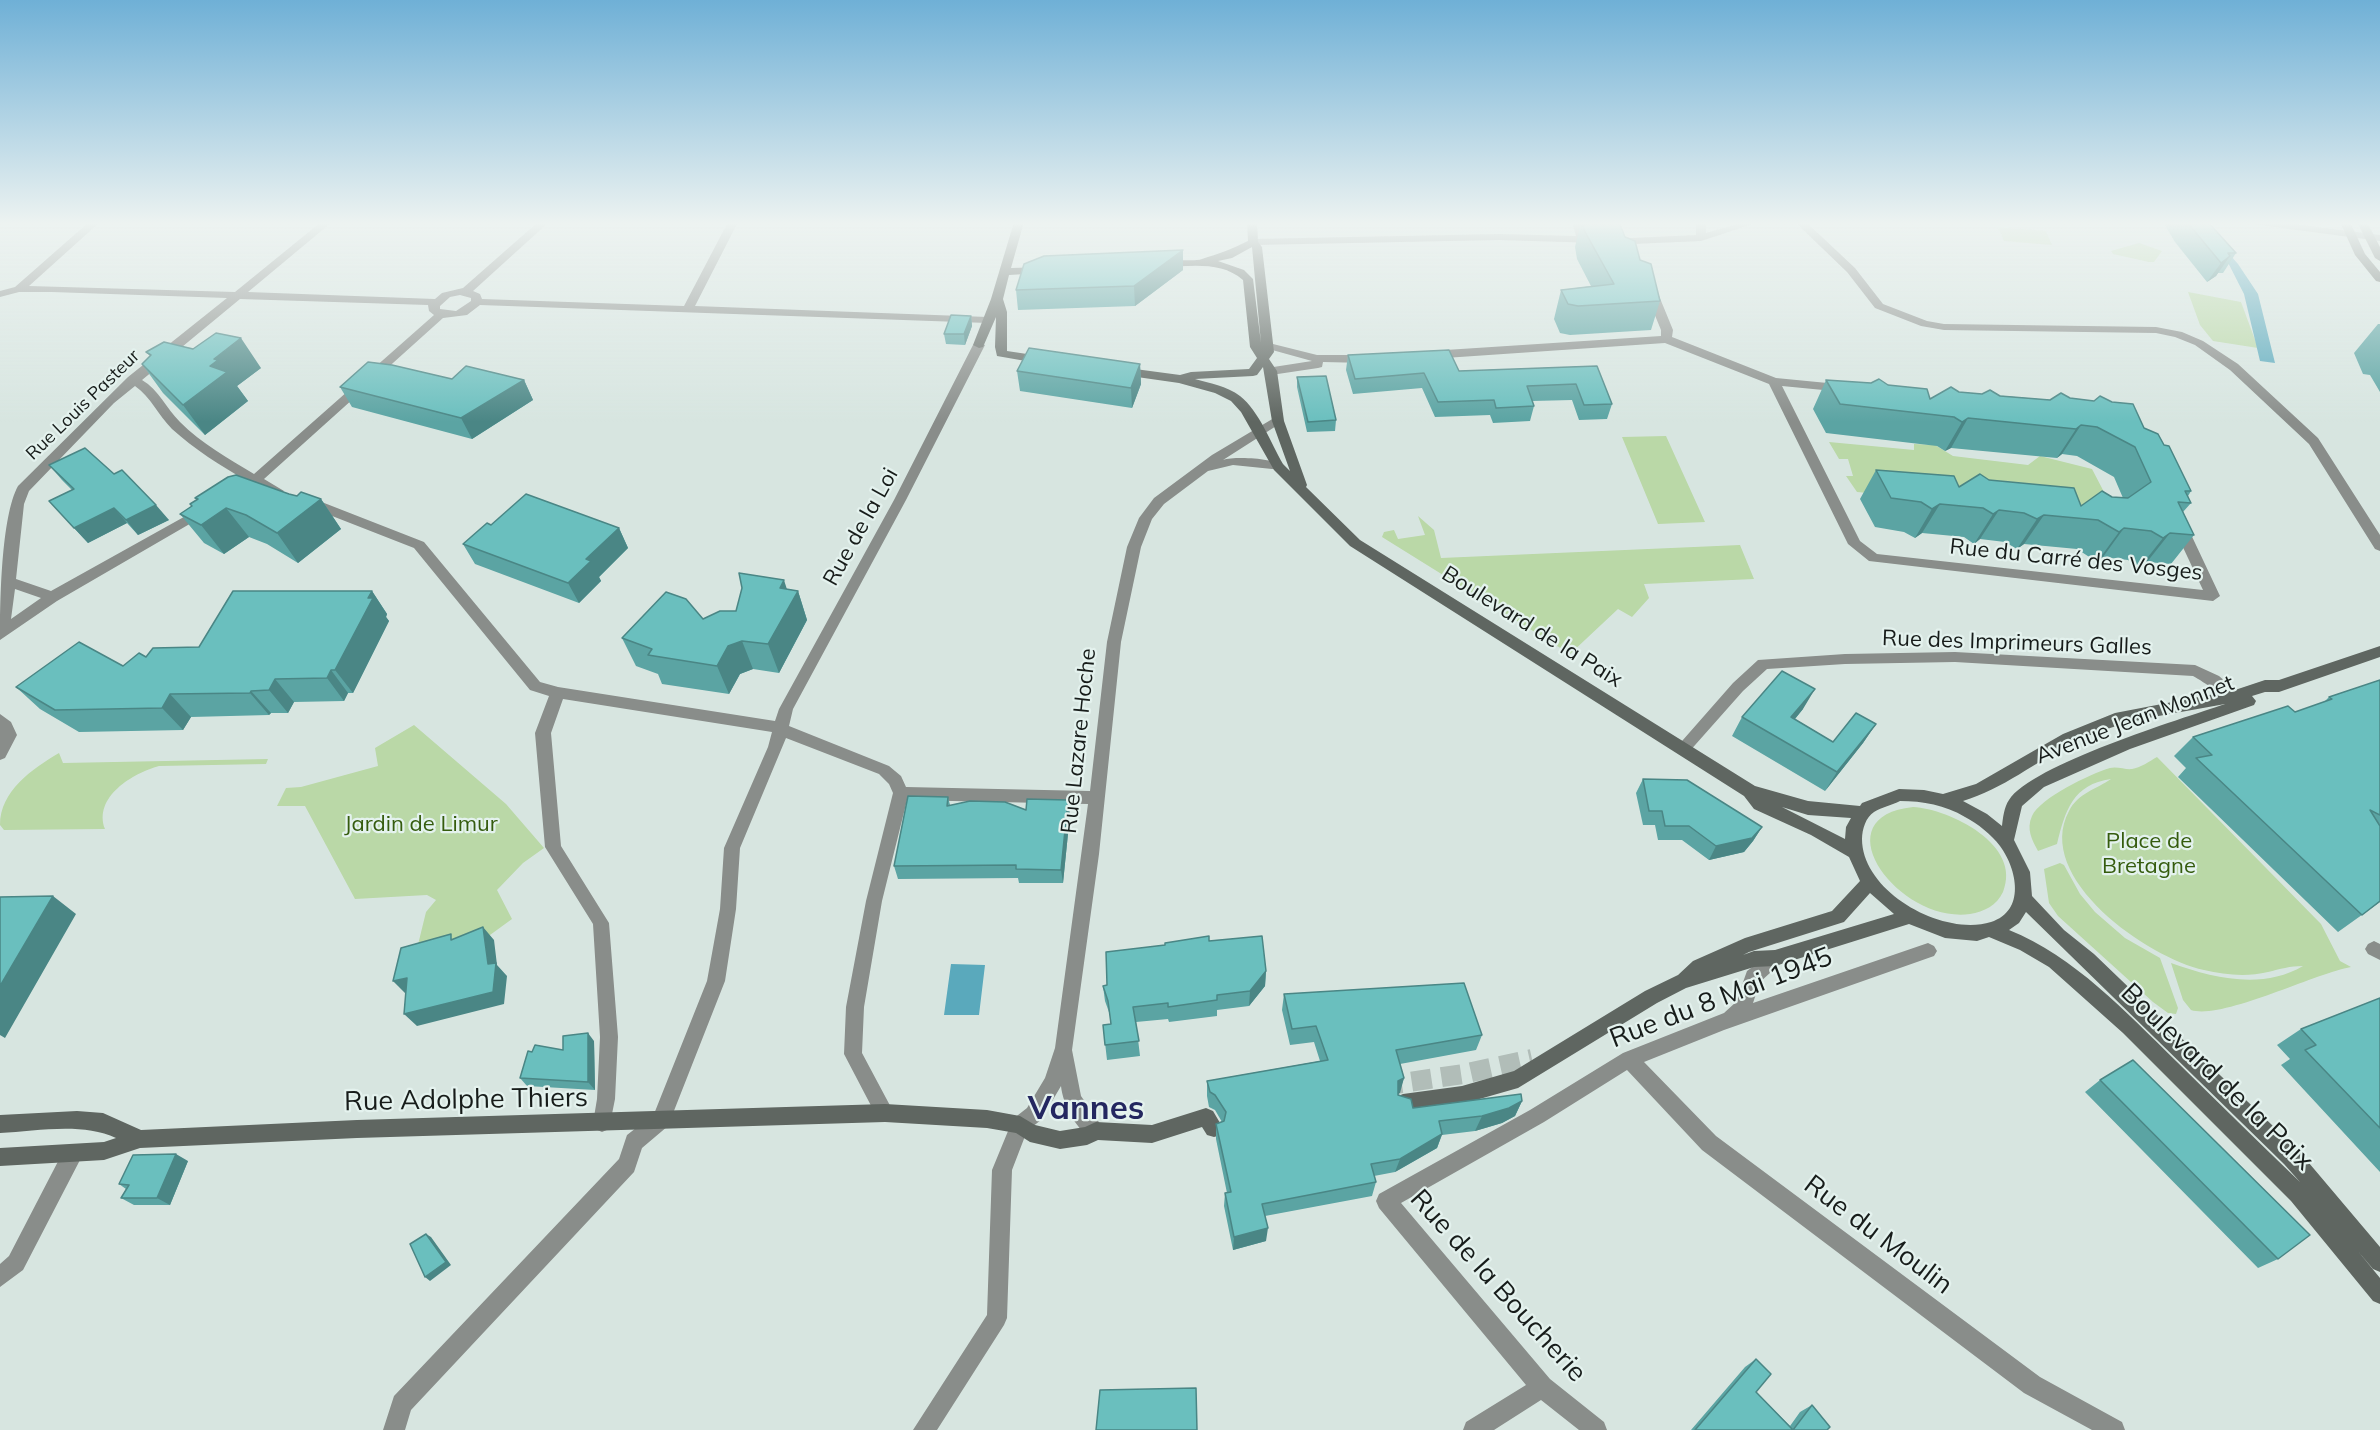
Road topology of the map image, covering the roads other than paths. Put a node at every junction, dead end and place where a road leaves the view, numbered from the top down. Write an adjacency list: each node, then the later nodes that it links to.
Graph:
1 (19, 289): 11 (street); 12 (street)
2 (247, 289): 12 (street, Rue Louis Pasteur)
3 (470, 289): 10 (street)
4 (698, 289): 16 (street)
5 (999, 289): 13 (main road)
6 (1249, 289): 23 (main road)
7 (1262, 289): 20 (main road)
8 (1650, 289): 18 (street)
9 (1866, 289): 42 (street)
10 (467, 291): 14 (street); 15 (street)
11 (0, 294)
12 (241, 294): 15 (street); 29 (street, Rue Louis Pasteur)
13 (997, 299): 17 (main road); 24 (main road)
14 (477, 302): 15 (street); 16 (street)
15 (439, 308): 37 (street)
16 (687, 310): 17 (street)
17 (988, 320): 19 (main road)
18 (1666, 339): 21 (street); 31 (street)
19 (980, 345): 51 (street, Rue de la Loi)
20 (1269, 346): 23 (main road); 25 (street)
21 (1422, 356)
22 (1380, 358): 25 (street)
23 (1263, 360): 27 (main road); 28 (main road)
24 (1051, 361)
25 (1327, 362): 27 (street)
26 (1103, 368): 30 (main road)
27 (1271, 371): 28 (main road); 33 (main road, Boulevard de la Paix)
28 (1253, 372): 30 (main road)
29 (132, 380): 37 (street); 43 (street, Rue Louis Pasteur)
30 (1180, 380): 34 (main road, Boulevard de la Paix)
31 (1774, 382): 32 (street); 41 (street, Rue du Carré des Vosges)
32 (1860, 390)
33 (1278, 421): 34 (street, Rue Lazare Hoche); 38 (main road, Boulevard de la Paix)
34 (1258, 433): 35 (main road, Boulevard de la Paix); 36 (street, Rue Lazare Hoche)
35 (1278, 468): 36 (street); 38 (main road, Boulevard de la Paix)
36 (1204, 469): 56 (street, Rue Lazare Hoche)
37 (256, 482): 39 (street); 48 (street)
38 (1302, 488): 52 (main road, Boulevard de la Paix)
39 (234, 495)
40 (218, 504): 44 (street)
41 (2173, 511)
42 (2380, 546)
43 (9, 582): 44 (street); 45 (street, Rue Louis Pasteur)
44 (52, 597): 45 (street)
45 (1, 633)
46 (2380, 651): 47 (main road, Avenue Jean Monnet)
47 (2278, 686): 49 (main road, Avenue Jean Monnet); 59 (main road, Avenue Jean Monnet)
48 (558, 693): 51 (street); 75 (street)
49 (2235, 696): 52 (street, Rue des Imprimeurs Galles); 57 (main road, Avenue Jean Monnet)
50 (2, 722): 53 (street)
51 (782, 729): 55 (street); 73 (street, Rue de la Loi)
52 (1683, 749): 54 (main road, Boulevard de la Paix)
53 (0, 754)
54 (1750, 791): 58 (main road, Boulevard de la Paix); 60 (main road, Boulevard de la Paix)
55 (901, 794): 56 (street); 72 (street)
56 (1096, 798): 69 (street, Rue Lazare Hoche)
57 (1945, 800): 58 (main road); 59 (main road)
58 (1863, 813): 60 (main road)
59 (2006, 841): 62 (main road)
60 (1854, 852): 61 (main road)
61 (1869, 883): 63 (main road); 67 (main road)
62 (2024, 899): 64 (main road); 83 (main road, Boulevard de la Paix)
63 (1909, 917): 64 (main road); 66 (main road)
64 (1990, 930): 85 (main road, Boulevard de la Paix)
65 (1928, 951): 68 (street, Rue du 8 Mai 1945)
66 (1775, 958): 67 (main road); 68 (street)
67 (1683, 981): 71 (main road)
68 (1722, 1022): 70 (street, Rue du 8 Mai 1945)
69 (1064, 1048): 77 (street, Rue Lazare Hoche); 78 (street, Rue Lazare Hoche)
70 (1629, 1059): 82 (street, Rue du 8 Mai 1945); 91 (street, Rue du Moulin)
71 (1403, 1103)
72 (885, 1113): 73 (main road, Rue Adolphe Thiers); 77 (main road, Rue Adolphe Thiers)
73 (661, 1120): 75 (main road, Rue Adolphe Thiers); 87 (street)
74 (1210, 1122): 78 (main road)
75 (602, 1123): 79 (main road, Rue Adolphe Thiers)
76 (0, 1124): 79 (main road, Rue Adolphe Thiers)
77 (1020, 1125): 78 (main road); 88 (street)
78 (1096, 1131)
79 (140, 1139): 80 (main road, Rue Adolphe Thiers)
80 (73, 1153): 81 (main road, Rue Adolphe Thiers); 84 (street)
81 (0, 1157)
82 (1386, 1201): 86 (street, Rue de la Boucherie)
83 (2380, 1262)
84 (0, 1277)
85 (2380, 1294)
86 (1542, 1387): 89 (street); 90 (street, Rue de la Boucherie)
87 (394, 1430)
88 (924, 1430)
89 (1473, 1430)
90 (1596, 1430)
91 (2114, 1430)

